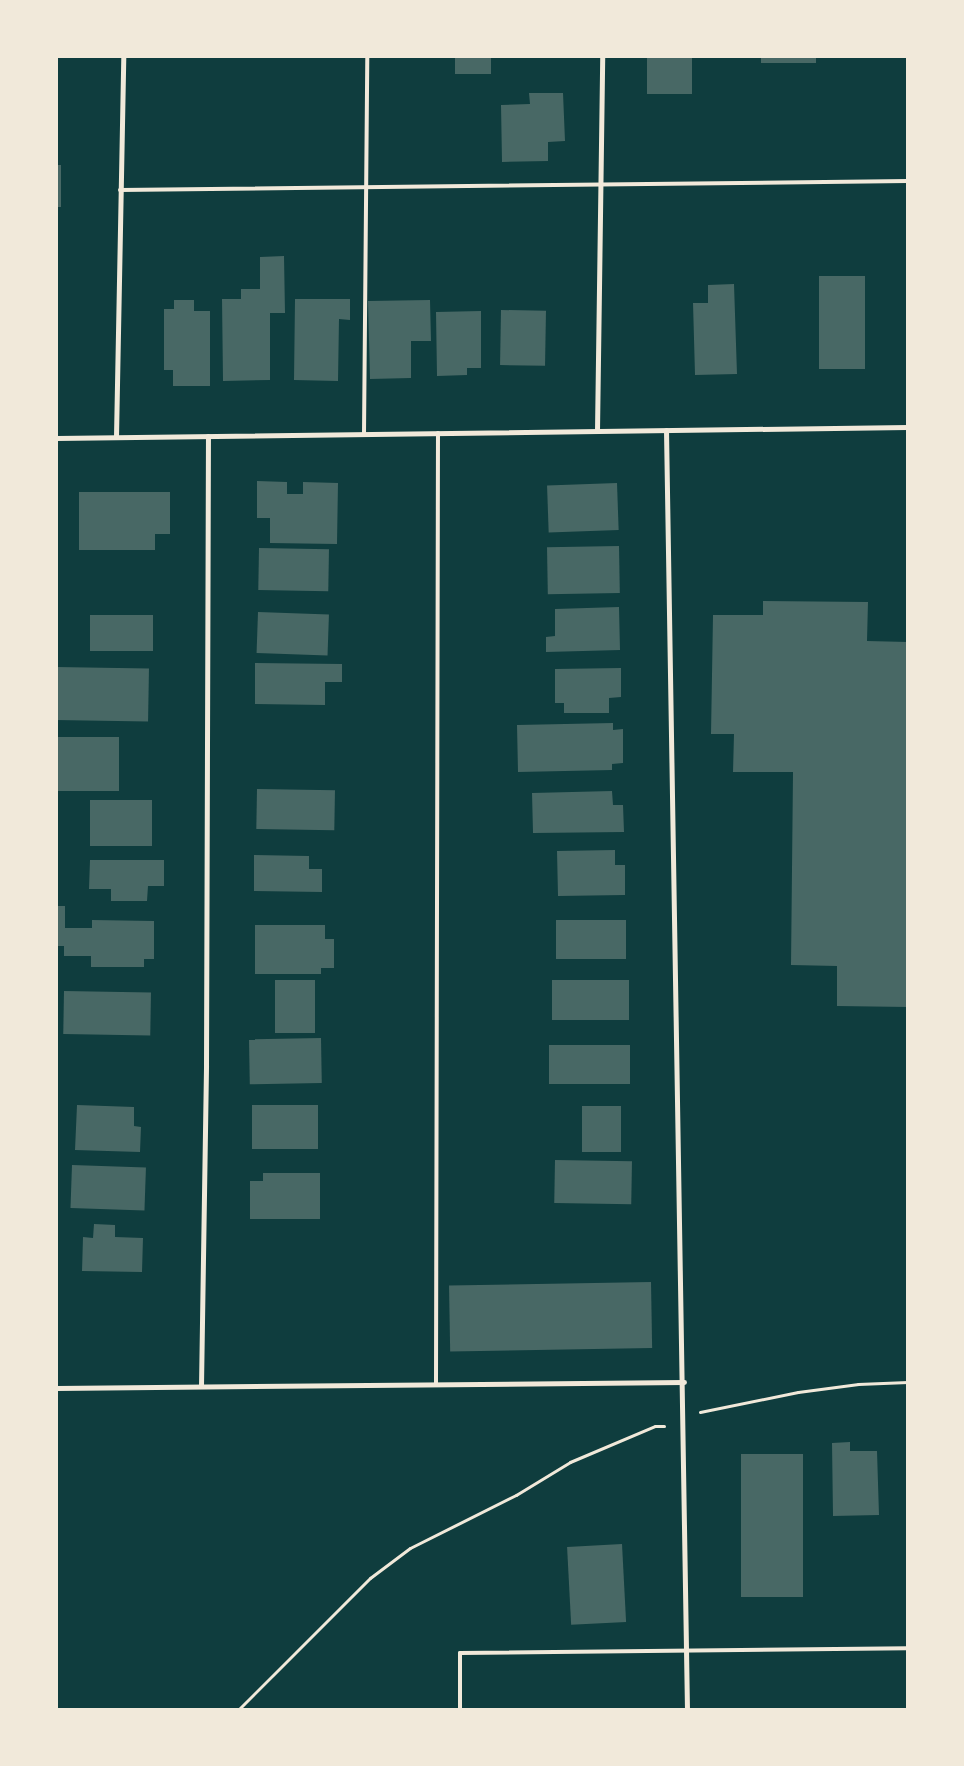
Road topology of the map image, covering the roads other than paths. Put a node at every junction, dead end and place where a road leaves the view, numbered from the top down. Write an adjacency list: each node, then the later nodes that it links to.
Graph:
1 (122, 56): 7 (street)
2 (367, 56): 6 (lane)
3 (602, 56): 5 (street)
4 (908, 181): 5 (lane)
5 (599, 185): 6 (lane); 10 (street)
6 (365, 186): 7 (lane); 12 (lane)
7 (120, 190): 15 (street)
8 (908, 427): 9 (street)
9 (666, 430): 10 (street); 16 (street)
10 (597, 431): 11 (street)
11 (438, 433): 12 (street); 17 (lane)
12 (364, 434): 13 (street)
13 (208, 436): 15 (street); 18 (street)
14 (56, 438): 15 (street)
15 (116, 438)
16 (684, 1382): 17 (street); 21 (street)
17 (436, 1384): 18 (street)
18 (201, 1386): 19 (street)
19 (56, 1388)
20 (908, 1648): 21 (lane)
21 (687, 1651): 22 (lane); 23 (street)
22 (460, 1710)
23 (687, 1710)

